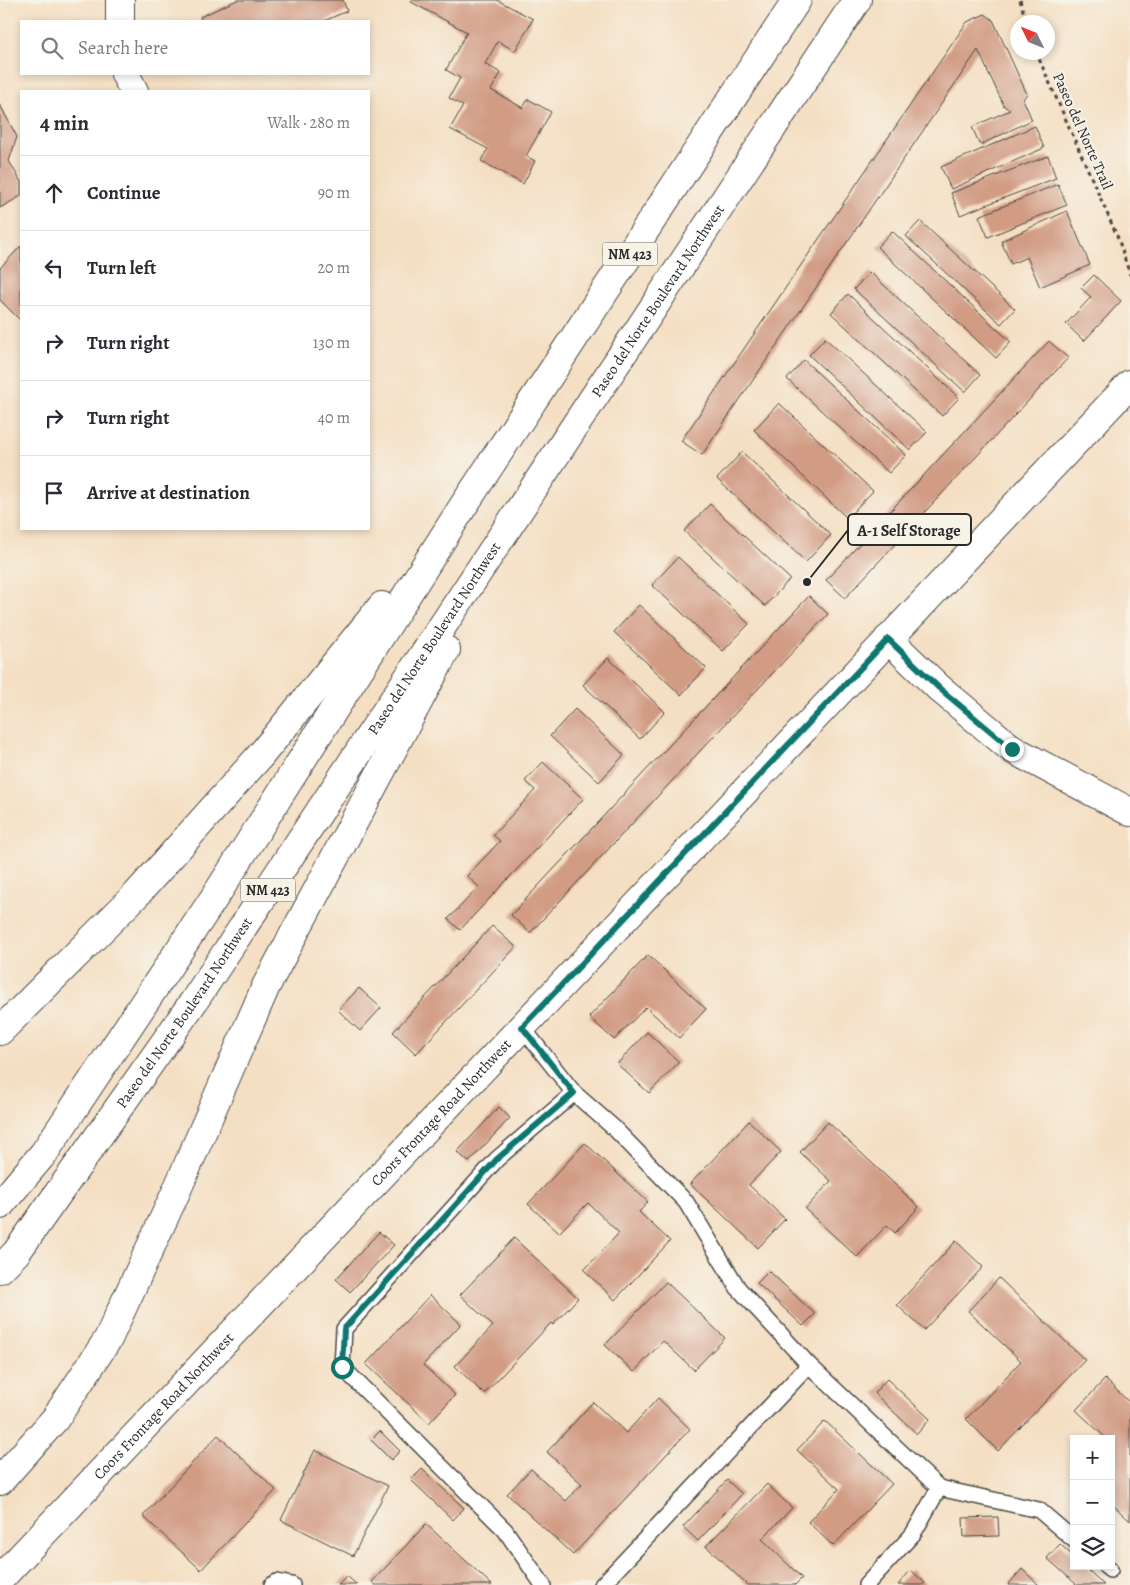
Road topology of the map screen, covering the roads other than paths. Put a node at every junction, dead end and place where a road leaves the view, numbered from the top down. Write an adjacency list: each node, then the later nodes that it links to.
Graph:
1 (120, 0): 4 (main road)
2 (797, 0): 9 (main road, NM 423)
3 (857, 0): 8 (main road, Paseo del Norte Boulevard Northwest / NM 423)
4 (120, 20)
5 (126, 75): 6 (main road)
6 (133, 90)
7 (1130, 384): 10 (main road, Coors Frontage Road Northwest)
8 (525, 503): 16 (main road, Paseo del Norte Boulevard Northwest / NM 423); 18 (main road)
9 (462, 508): 13 (main road); 15 (main road, NM 423)
10 (888, 639): 11 (main road); 12 (main road, Coors Frontage Road Northwest)
11 (1130, 812)
12 (522, 1027): 14 (lane); 21 (main road, Coors Frontage Road Northwest)
13 (0, 1031)
14 (574, 1093): 17 (lane); 24 (lane)
15 (0, 1205)
16 (0, 1270)
17 (809, 1364): 19 (lane); 25 (lane)
18 (0, 1481)
19 (939, 1488): 20 (lane); 26 (lane)
20 (1070, 1537)
21 (0, 1579)
22 (272, 1585): 23 (lane)
23 (292, 1585)
24 (543, 1585)
25 (602, 1585)
26 (866, 1585)

